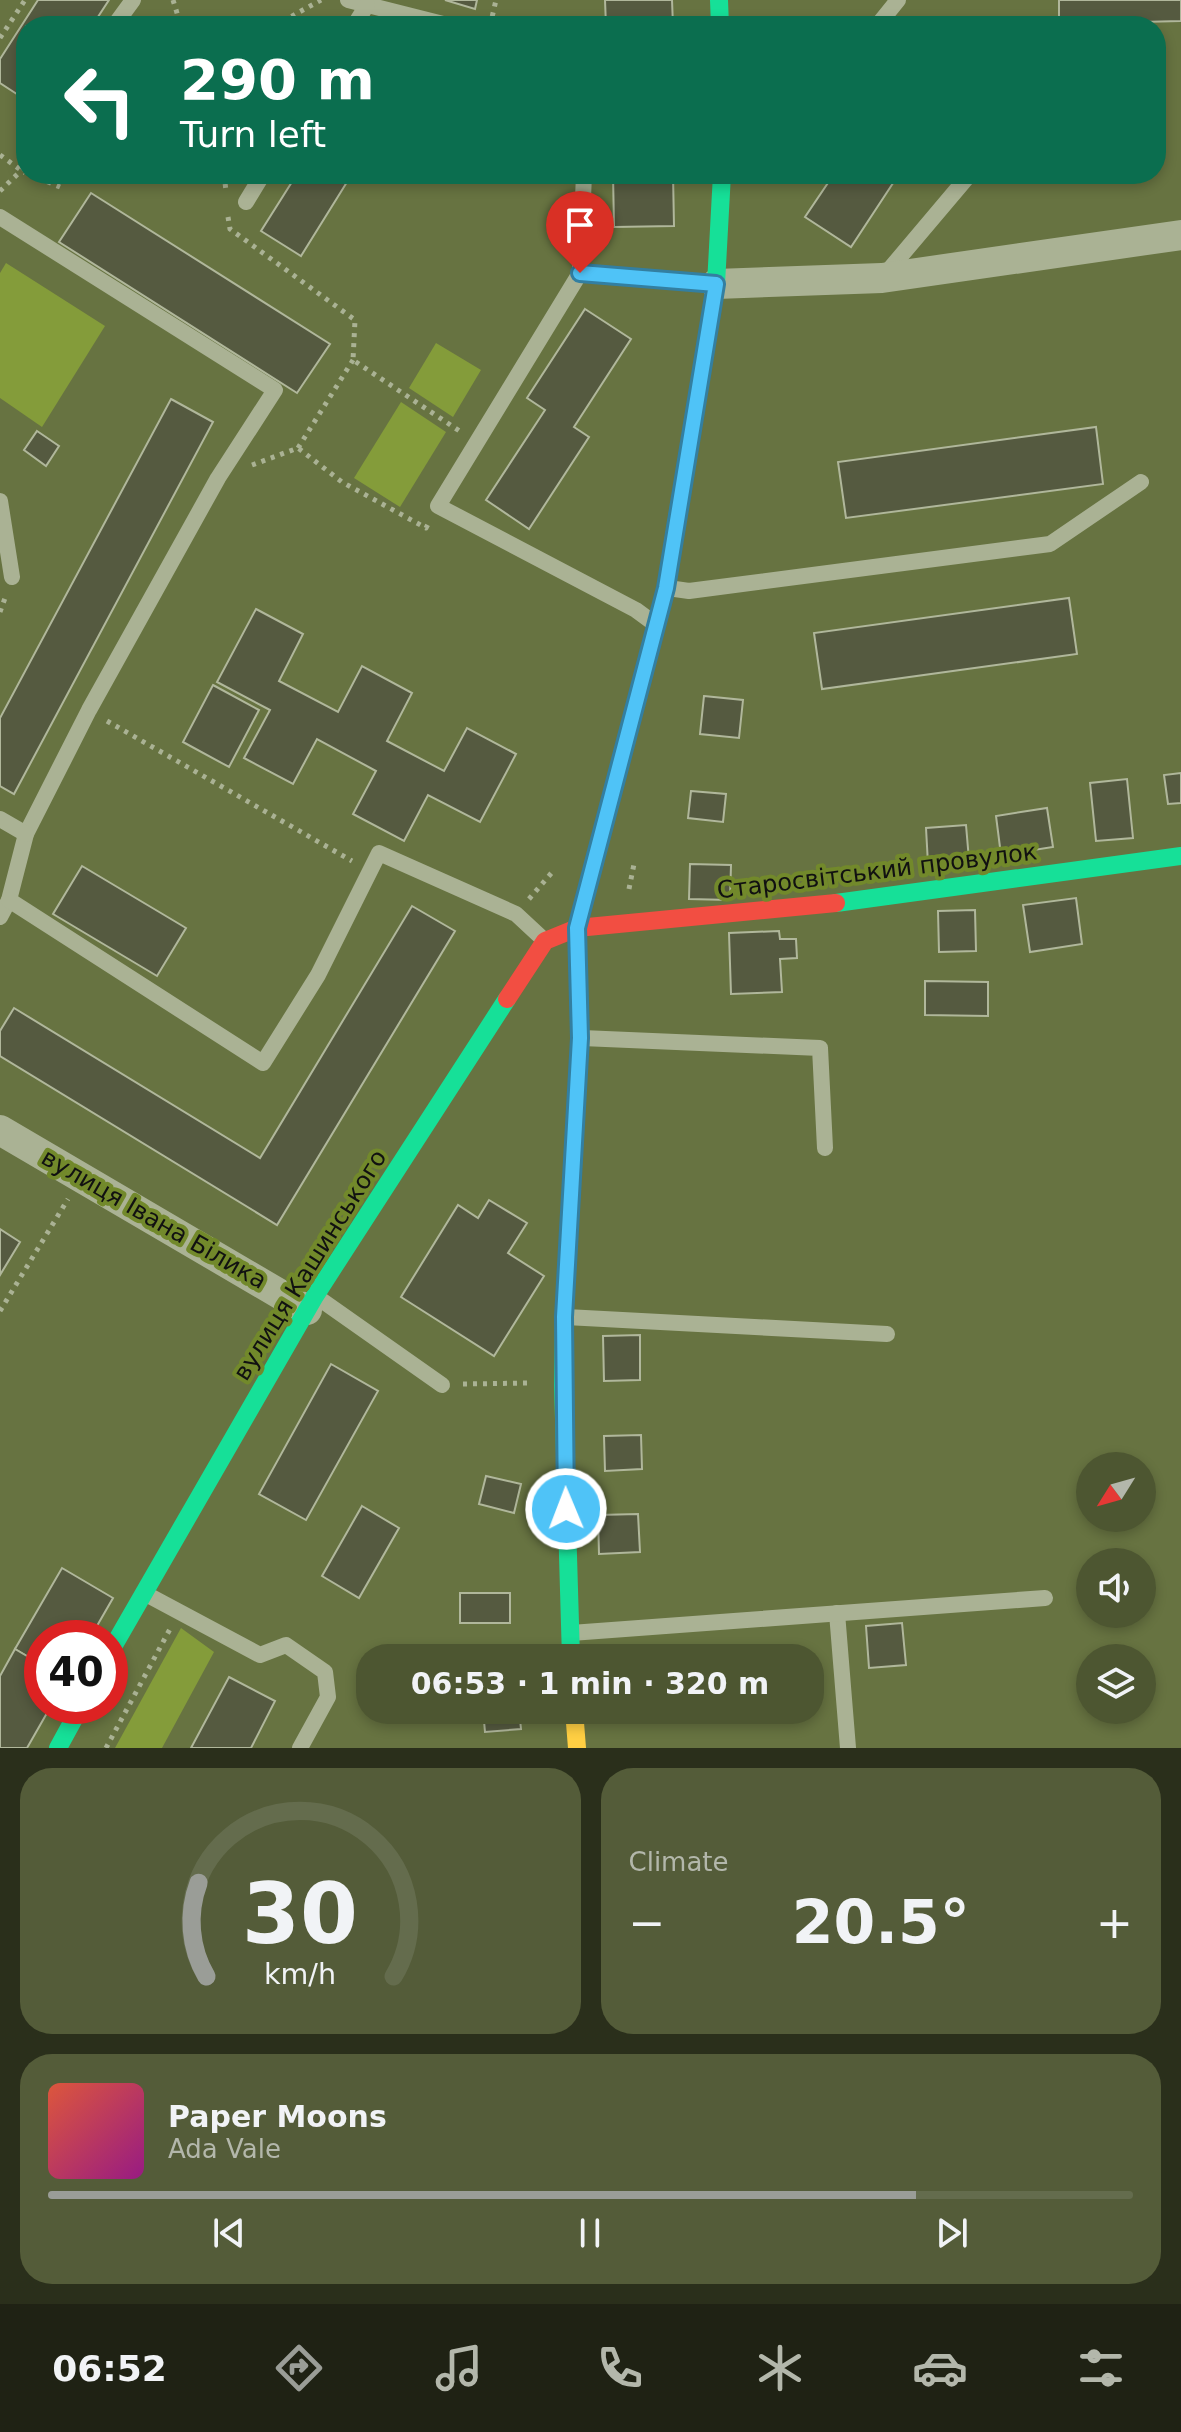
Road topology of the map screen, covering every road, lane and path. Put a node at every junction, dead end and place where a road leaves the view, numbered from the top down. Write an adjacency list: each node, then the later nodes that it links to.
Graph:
1 (25, 0): 10 (path)
2 (321, 0): 6 (path)
3 (348, 0): 5 (lane)
4 (898, 0): 9 (lane)
5 (367, 5): 7 (lane); 8 (lane)
6 (292, 16)
7 (360, 16)
8 (411, 16)
9 (885, 16)
10 (0, 38)
11 (16, 179): 19 (path)
12 (54, 184): 18 (path)
13 (225, 184): 20 (path)
14 (257, 184): 21 (lane)
15 (584, 184): 25 (lane)
16 (721, 184): 27 (street)
17 (962, 184): 26 (lane)
18 (60, 187)
19 (0, 191)
20 (227, 201)
21 (246, 202)
22 (228, 215): 28 (path)
23 (0, 217): 31 (lane)
24 (1181, 235): 26 (street)
25 (580, 273): 27 (lane); 29 (lane)
26 (882, 278): 27 (street)
27 (716, 284): 36 (street)
28 (353, 360): 29 (path); 30 (path)
29 (475, 442): 34 (lane)
30 (298, 448): 31 (path); 34 (path)
31 (218, 478): 38 (lane)
32 (1141, 482): 36 (lane)
33 (0, 501): 35 (lane)
34 (438, 506): 37 (lane)
35 (12, 577)
36 (666, 588): 37 (street)
37 (656, 625): 47 (street)
38 (89, 710): 40 (lane); 43 (path)
39 (0, 819): 40 (lane)
40 (26, 834): 44 (lane)
41 (1181, 856): 47 (street, Старосвітський провулок)
42 (562, 860): 45 (path)
43 (370, 871): 44 (lane); 45 (lane)
44 (9, 900): 46 (lane)
45 (516, 914): 48 (lane)
46 (0, 917)
47 (577, 928): 48 (street); 49 (street)
48 (545, 941): 55 (street, вулиця Кашинського)
49 (580, 1038): 51 (lane); 57 (street)
50 (0, 1130): 55 (street, вулиця Івана Білика)
51 (825, 1148)
52 (54, 1191): 53 (path)
53 (68, 1199): 54 (path); 56 (path)
54 (81, 1207)
55 (311, 1303): 59 (lane); 61 (street, вулиця Кашинського)
56 (0, 1311)
57 (564, 1317): 58 (lane); 60 (street)
58 (887, 1334)
59 (442, 1385): 60 (path)
60 (563, 1385): 65 (street)
61 (142, 1593): 64 (street, вулиця Кашинського); 70 (lane)
62 (1045, 1598): 63 (lane)
63 (837, 1613): 65 (lane); 72 (lane)
64 (127, 1620)
65 (569, 1633): 66 (street)
66 (570, 1644)
67 (71, 1724): 69 (street)
68 (575, 1724): 71 (street)
69 (58, 1748)
70 (300, 1748)
71 (577, 1748)
72 (848, 1748)

